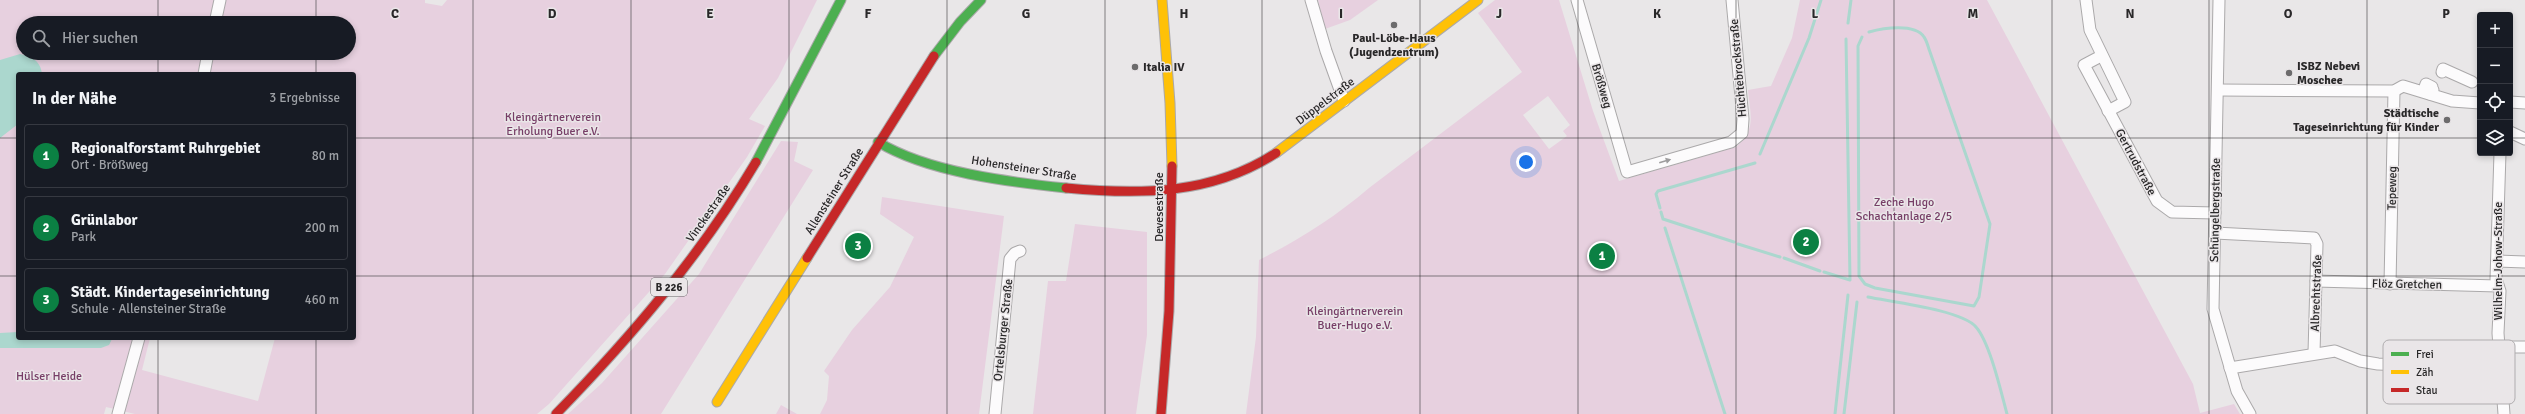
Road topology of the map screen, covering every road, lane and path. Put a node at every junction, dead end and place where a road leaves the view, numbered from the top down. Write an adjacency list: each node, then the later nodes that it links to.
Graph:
1 (220, 0): 11 (street)
2 (841, 0): 48 (street, Vinckestraße / B 226)
3 (981, 0): 26 (street, Allensteiner Straße)
4 (1162, 0): 29 (street, Devesestraße)
5 (1311, 0): 19 (street)
6 (1478, 0): 19 (street, Düppelstraße)
7 (1577, 0): 28 (street, Brößweg)
8 (1732, 0): 28 (street, Hüchtebrockstraße, one-way to 8)
9 (2086, 0): 12 (street)
10 (2219, 0): 17 (street, Schüngelbergstraße)
11 (217, 16)
12 (2101, 56): 23 (street, Gertrudstraße); 23 (street)
13 (207, 60): 14 (street)
14 (204, 72)
15 (2442, 72): 16 (street)
16 (2472, 82)
17 (2218, 90): 18 (street); 30 (street, Schüngelbergstraße)
18 (2394, 91): 21 (street); 36 (street, Tepeweg)
19 (1344, 101): 29 (street, Düppelstraße)
20 (2513, 102): 22 (street)
21 (2477, 103)
22 (2525, 103)
23 (2108, 111): 30 (street, Gertrudstraße)
24 (2513, 133): 25 (street)
25 (2525, 139)
26 (878, 142): 29 (street, Hohensteiner Straße); 45 (street, Allensteiner Straße)
27 (2500, 156): 33 (street, Wilhelm-Johow-Straße)
28 (1627, 172)
29 (1171, 190): 50 (street, Devesestraße)
30 (2215, 213): 31 (street, Schüngelbergstraße)
31 (2215, 234): 35 (street, Albrechtstraße); 44 (street, Schüngelbergstraße)
32 (1020, 251): 49 (street, Ortelsburger Straße)
33 (2497, 261): 34 (street); 37 (street, Wilhelm-Johow-Straße)
34 (2525, 262)
35 (2316, 281): 36 (street, Flöz Gretchen); 42 (street, Albrechtstraße)
36 (2390, 284): 37 (street, Flöz Gretchen)
37 (2498, 286): 39 (street, Wilhelm-Johow-Straße)
38 (138, 340): 47 (street)
39 (2499, 340)
40 (2515, 347): 41 (street)
41 (2525, 347)
42 (2314, 353): 43 (street); 44 (street)
43 (2383, 364)
44 (2230, 368): 51 (street, Schüngelbergstraße)
45 (716, 402)
46 (2504, 404): 52 (street)
47 (118, 414)
48 (556, 414)
49 (995, 414)
50 (1161, 414)
51 (2250, 414)
52 (2504, 414)

